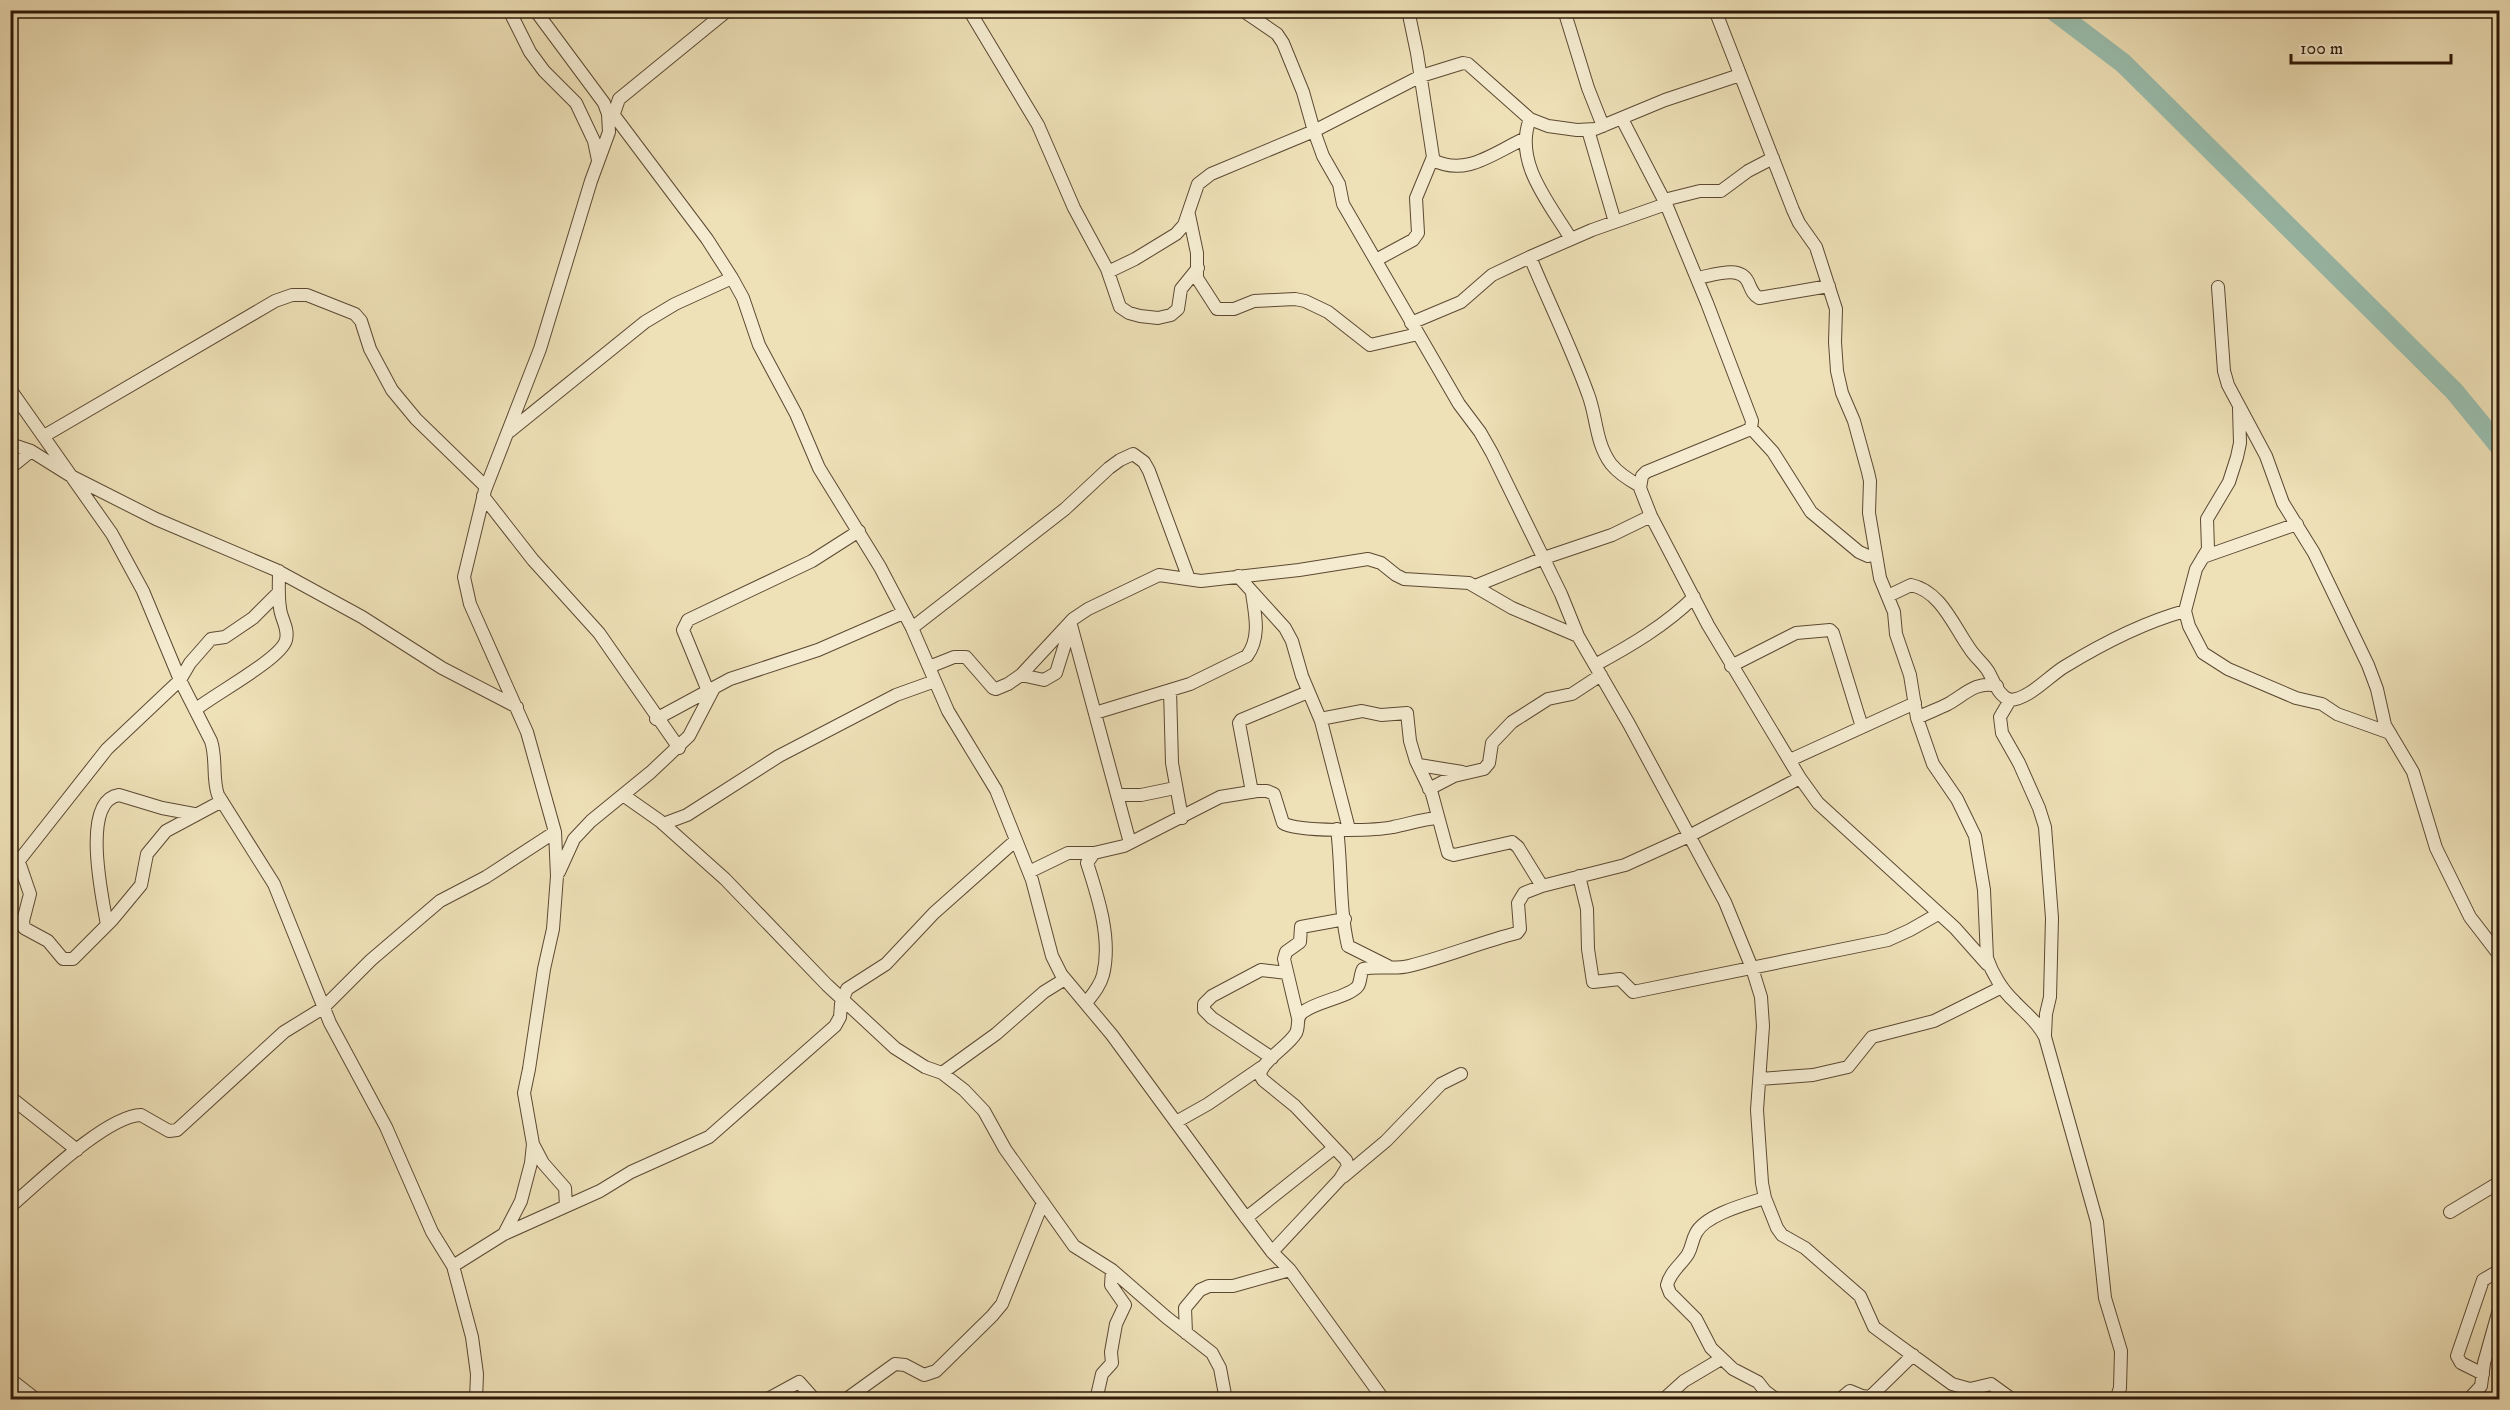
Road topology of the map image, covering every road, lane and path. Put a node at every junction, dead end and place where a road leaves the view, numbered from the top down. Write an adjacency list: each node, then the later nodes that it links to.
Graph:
1 (509, 10): 21 (street)
2 (535, 10): 17 (street)
3 (728, 10): 11 (street)
4 (969, 10): 29 (street)
5 (1242, 10): 16 (street)
6 (1408, 10): 10 (street)
7 (1564, 10): 14 (street)
8 (1715, 10): 9 (street)
9 (1740, 75): 13 (street); 19 (street)
10 (1421, 76): 12 (street); 16 (street); 20 (street)
11 (613, 114): 17 (street); 30 (street)
12 (1530, 119): 15 (street); 18 (street)
13 (1622, 119): 14 (street); 22 (street)
14 (1604, 126): 15 (street)
15 (1588, 130): 24 (street)
16 (1314, 131): 23 (street); 27 (street)
17 (609, 132): 21 (street)
18 (1524, 139): 20 (street); 25 (street)
19 (1773, 158): 22 (street); 32 (street)
20 (1432, 160): 27 (street)
21 (598, 164): 38 (street)
22 (1665, 202): 24 (street); 31 (street)
23 (1188, 213): 28 (street); 29 (street)
24 (1615, 222): 25 (street)
25 (1571, 239): 26 (street)
26 (1530, 257): 34 (street); 44 (street)
27 (1376, 260): 34 (street)
28 (1198, 268): 29 (street); 34 (street)
29 (1108, 272)
30 (732, 278): 38 (street); 48 (street)
31 (1697, 278): 32 (street); 37 (street)
32 (1829, 286): 49 (street)
33 (2218, 287): 36 (street)
34 (1414, 329): 51 (street)
35 (10, 389): 39 (street)
36 (2239, 406): 47 (street); 50 (street)
37 (1751, 428): 44 (street); 49 (street)
38 (508, 432): 45 (street)
39 (44, 436): 43 (street); 45 (street)
40 (10, 444): 41 (street)
41 (31, 451): 42 (street); 43 (street)
42 (10, 468)
43 (71, 476): 52 (street); 69 (street)
44 (1640, 486): 46 (street)
45 (484, 491): 77 (street); 80 (street)
46 (1651, 516): 51 (street); 59 (street)
47 (2297, 524): 50 (street); 84 (street)
48 (859, 531): 61 (street); 72 (street)
49 (1876, 554): 58 (street)
50 (2203, 557): 60 (street)
51 (1544, 558): 55 (street); 64 (street)
52 (279, 571): 56 (street); 77 (street)
53 (1238, 576): 54 (street); 55 (street); 57 (street)
54 (1189, 579): 62 (street); 63 (street)
55 (1475, 586): 64 (street)
56 (279, 592): 69 (street); 78 (street)
57 (1252, 593): 73 (street); 74 (street)
58 (1888, 596): 71 (street); 76 (street)
59 (1694, 597): 65 (street); 67 (street)
60 (2185, 611): 75 (street); 84 (street)
61 (903, 613): 63 (street); 72 (street)
62 (1072, 622): 68 (street); 68 (street); 79 (street)
63 (912, 628): 66 (street)
64 (1578, 636): 67 (street)
65 (1731, 666): 83 (street); 86 (street)
66 (928, 667): 68 (street); 70 (street)
67 (1598, 670): 88 (street); 102 (street)
68 (1021, 675)
69 (180, 680): 78 (street); 106 (street)
70 (935, 681): 99 (street); 103 (street)
71 (1997, 686): 75 (street); 81 (street)
72 (711, 689): 80 (street); 85 (street)
73 (1170, 690): 79 (street); 90 (street)
74 (1308, 692): 82 (street); 92 (street)
75 (2010, 700): 125 (street)
76 (1916, 703): 81 (street); 83 (street)
77 (517, 707): 101 (street)
78 (195, 710): 95 (street)
79 (1095, 713): 94 (street)
80 (656, 718): 85 (street)
81 (1917, 718): 117 (street)
82 (1320, 719): 87 (street); 100 (street)
83 (1862, 727): 86 (street)
84 (2390, 733): 114 (street)
85 (679, 748): 93 (street)
86 (1790, 760): 89 (street)
87 (1419, 765): 88 (street); 91 (street)
88 (1467, 773): 91 (street)
89 (1800, 778): 102 (street); 111 (street)
90 (1175, 788): 94 (street); 97 (street)
91 (1430, 789): 98 (street)
92 (1252, 792): 97 (street); 100 (street)
93 (623, 795): 99 (street); 108 (street)
94 (1118, 795): 104 (street)
95 (222, 801): 96 (street); 123 (street)
96 (194, 814): 113 (street); 113 (street)
97 (1182, 818): 104 (street)
98 (1438, 818): 100 (street); 110 (street)
99 (663, 824): 121 (street)
100 (1343, 829): 112 (street)
101 (555, 832): 108 (street); 123 (street)
102 (1689, 836): 109 (street); 116 (street)
103 (1015, 841): 107 (street); 121 (street)
104 (1130, 843): 105 (street)
105 (1094, 853): 107 (street); 122 (street)
106 (15, 867): 113 (street)
107 (1029, 872): 119 (street)
108 (557, 876): 133 (street)
109 (1579, 876): 110 (street); 116 (street)
110 (1542, 886): 115 (street)
111 (1938, 914): 116 (street); 117 (street)
112 (1344, 919): 115 (street); 118 (street)
113 (107, 925)
114 (2499, 956)
115 (1389, 967): 124 (street)
116 (1752, 968): 130 (street)
117 (1990, 968): 120 (street)
118 (1287, 973): 124 (street); 126 (street)
119 (1065, 979): 122 (street); 128 (street)
120 (2002, 987): 125 (street); 130 (street)
121 (843, 999): 128 (street); 140 (street)
122 (1086, 1003): 132 (street)
123 (323, 1008): 135 (street); 146 (street)
124 (1298, 1018): 126 (street)
125 (2045, 1037): 168 (street)
126 (1272, 1058): 127 (street)
127 (1262, 1067): 132 (street); 134 (street)
128 (942, 1073): 139 (street)
129 (1461, 1074): 136 (street)
130 (1760, 1079): 138 (street)
131 (10, 1097): 135 (street)
132 (1176, 1122): 143 (street)
133 (533, 1144): 140 (street); 144 (street)
134 (1334, 1148): 136 (street); 143 (street)
135 (77, 1150): 141 (street)
136 (1340, 1179): 145 (street)
137 (2499, 1182): 142 (street)
138 (1765, 1198): 152 (street); 153 (street)
139 (1043, 1202): 147 (street); 160 (street)
140 (566, 1206): 144 (street)
141 (10, 1207)
142 (2450, 1212)
143 (1246, 1218): 145 (street)
144 (504, 1234): 146 (street)
145 (1272, 1252): 148 (street)
146 (453, 1266): 157 (street)
147 (1112, 1270): 151 (street); 161 (street)
148 (1290, 1270): 151 (street); 163 (street)
149 (2499, 1270): 154 (street)
150 (2499, 1306): 154 (street)
151 (1186, 1333): 162 (street)
152 (1913, 1355): 166 (street); 167 (street)
153 (1721, 1359): 164 (street); 165 (street)
154 (2483, 1374): 169 (street)
155 (10, 1379): 156 (street)
156 (37, 1400)
157 (476, 1400)
158 (766, 1400): 159 (street)
159 (815, 1400)
160 (845, 1400)
161 (1096, 1400)
162 (1226, 1400)
163 (1384, 1400)
164 (1663, 1400)
165 (1777, 1400)
166 (1839, 1400)
167 (2013, 1400)
168 (2116, 1400)
169 (2468, 1400)

